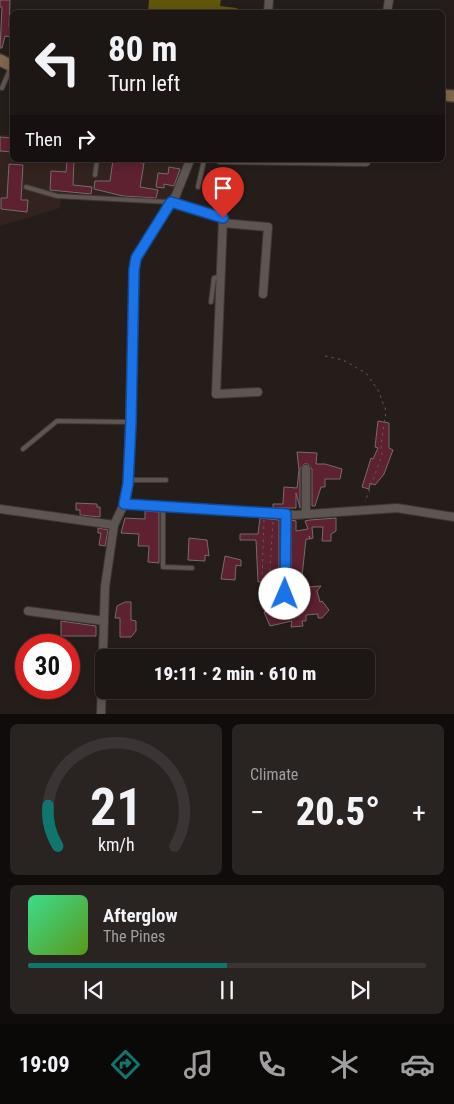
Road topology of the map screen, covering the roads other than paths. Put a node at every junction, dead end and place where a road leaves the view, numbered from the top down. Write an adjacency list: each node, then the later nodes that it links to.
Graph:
1 (10, 70): 2 (lane)
2 (2, 88)
3 (97, 162): 6 (lane)
4 (189, 162): 9 (street)
5 (204, 162): 8 (lane)
6 (95, 175)
7 (26, 187): 9 (lane)
8 (198, 187)
9 (171, 202): 10 (street); 15 (street)
10 (223, 223): 11 (street); 12 (street)
11 (221, 277): 13 (lane); 14 (street)
12 (263, 294)
13 (210, 302)
14 (258, 392)
15 (131, 422): 16 (lane); 18 (street)
16 (23, 449)
17 (306, 469): 24 (street)
18 (128, 480): 19 (lane); 20 (street)
19 (166, 480)
20 (124, 504): 22 (street); 26 (street)
21 (0, 508): 26 (street)
22 (164, 508): 23 (street); 27 (lane)
23 (286, 514): 24 (street); 28 (street)
24 (306, 514): 25 (street)
25 (454, 516)
26 (114, 525): 30 (street)
27 (192, 568)
28 (285, 594)
29 (28, 611): 30 (street)
30 (104, 621): 31 (street)
31 (101, 714)

